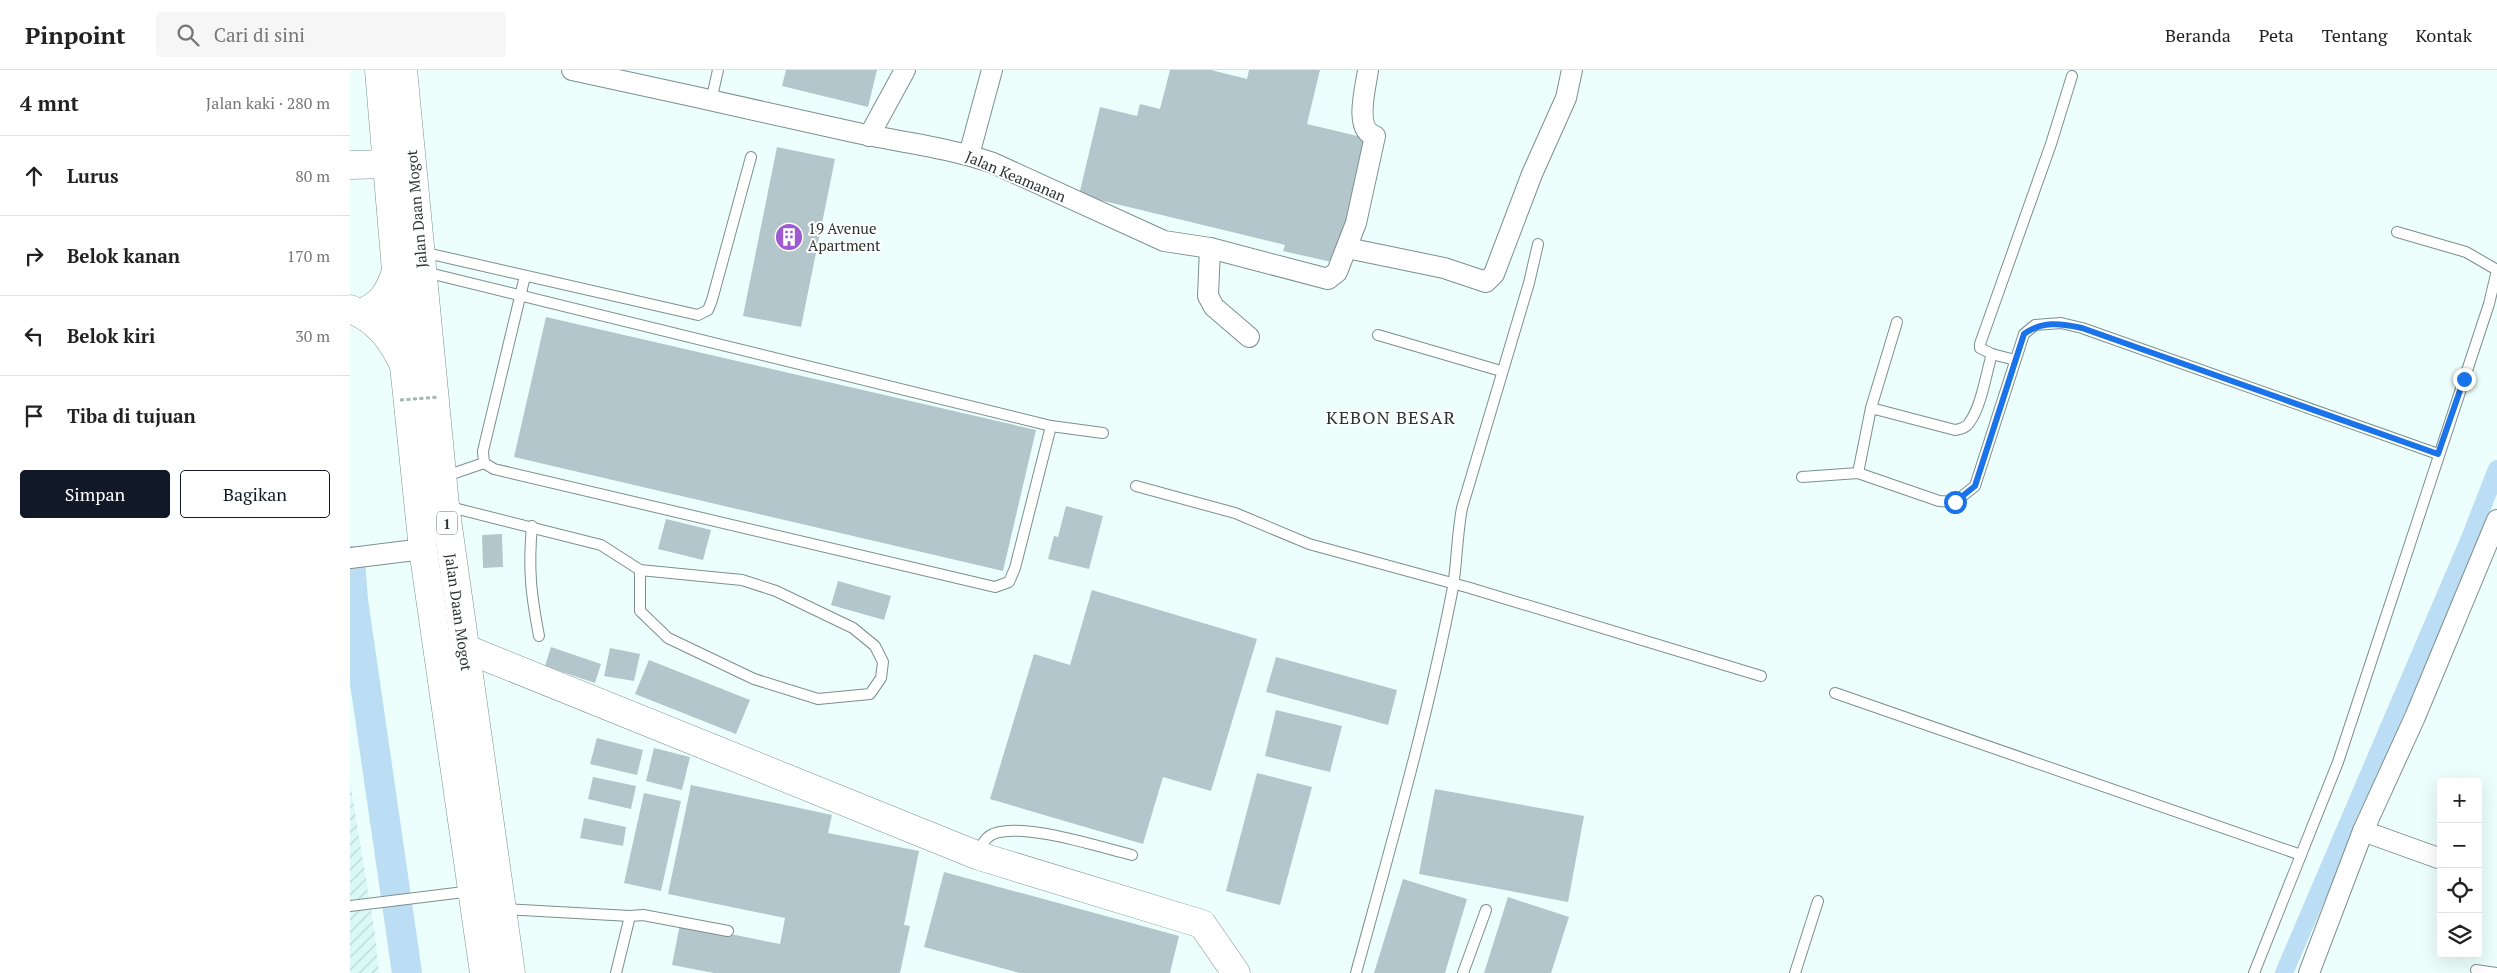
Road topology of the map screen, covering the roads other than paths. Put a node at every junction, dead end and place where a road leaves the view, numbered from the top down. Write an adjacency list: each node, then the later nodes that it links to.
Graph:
1 (379, 70): 14 (main road, Jalan Daan Mogot / 1)
2 (403, 70): 19 (main road, Jalan Daan Mogot / 1)
3 (572, 70): 10 (street, Jalan Keamanan)
4 (718, 70): 10 (lane)
5 (905, 70): 11 (street)
6 (992, 70): 12 (street)
7 (1368, 70): 18 (street)
8 (1572, 70): 18 (street)
9 (2072, 76): 27 (lane)
10 (710, 101): 11 (street, Jalan Keamanan)
11 (869, 136): 12 (street, Jalan Keamanan)
12 (969, 155): 17 (street, Jalan Keamanan)
13 (751, 157): 21 (lane)
14 (366, 164): 19 (main road, Jalan Daan Mogot / 1)
15 (2397, 232): 20 (lane)
16 (1538, 244): 30 (lane)
17 (1210, 248): 18 (street, Jalan Keamanan); 26 (street)
18 (1347, 248)
19 (412, 264): 21 (lane); 22 (lane); 23 (main road); 29 (main road, Jalan Daan Mogot / 1); 37 (main road, Jalan Daan Mogot / 1)
20 (2497, 269): 34 (lane)
21 (525, 276): 22 (lane)
22 (520, 296): 32 (lane); 35 (lane)
23 (354, 311): 29 (main road)
24 (1896, 322): 31 (lane)
25 (1378, 335): 30 (lane)
26 (1249, 337)
27 (1992, 354): 28 (lane); 31 (lane)
28 (2015, 360): 34 (lane); 36 (lane)
29 (404, 365): 43 (main road, Jalan Daan Mogot / 1)
30 (1501, 371): 46 (lane)
31 (1871, 408): 36 (lane)
32 (1051, 426): 33 (lane); 35 (lane)
33 (1103, 432)
34 (2438, 454): 53 (lane)
35 (484, 463): 37 (lane)
36 (1858, 472): 38 (lane)
37 (442, 477): 40 (main road, Jalan Daan Mogot / 1)
38 (1802, 477)
39 (1136, 486): 46 (lane)
40 (445, 505): 42 (lane); 48 (main road, Jalan Daan Mogot / 1)
41 (2497, 520): 51 (street)
42 (532, 526): 45 (lane); 47 (lane)
43 (423, 548): 44 (street); 56 (main road, Jalan Daan Mogot / 1)
44 (350, 558)
45 (640, 570): 45 (lane)
46 (1453, 584): 49 (lane); 68 (lane)
47 (539, 636)
48 (464, 648): 54 (main road); 59 (main road, Jalan Daan Mogot / 1)
49 (1761, 676)
50 (1835, 693): 53 (lane)
51 (2363, 831): 55 (street); 72 (street)
52 (1132, 855): 54 (lane)
53 (2301, 855): 71 (lane)
54 (979, 856): 67 (main road)
55 (2437, 858)
56 (473, 891): 58 (lane); 64 (main road, Jalan Daan Mogot / 1)
57 (1818, 901): 70 (lane)
58 (350, 906)
59 (503, 909): 61 (lane); 65 (main road, Jalan Daan Mogot / 1)
60 (1486, 910): 69 (lane)
61 (630, 916): 62 (lane); 66 (lane)
62 (728, 931)
63 (2476, 970): 73 (lane)
64 (484, 973)
65 (511, 973)
66 (616, 973)
67 (1236, 973)
68 (1356, 973)
69 (1463, 973)
70 (1795, 973)
71 (2254, 973)
72 (2309, 973)
73 (2497, 973)

